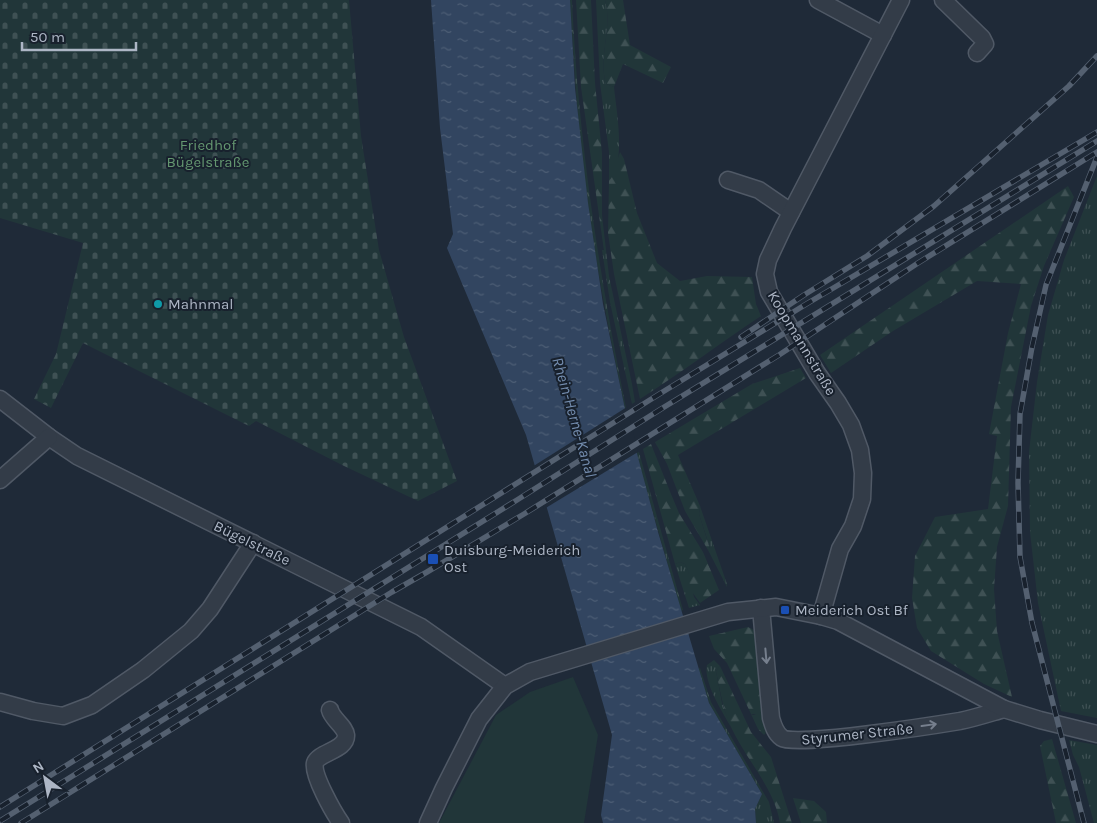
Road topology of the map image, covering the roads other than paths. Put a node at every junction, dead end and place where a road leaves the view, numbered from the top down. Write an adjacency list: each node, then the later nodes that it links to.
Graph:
1 (818, 0): 4 (street)
2 (900, 0): 4 (street, Koopmannstraße)
3 (943, 0): 5 (street)
4 (882, 35): 7 (street, Koopmannstraße)
5 (977, 53)
6 (728, 180): 7 (street)
7 (791, 212): 13 (street, Koopmannstraße)
8 (0, 399): 9 (street, Bügelstraße)
9 (49, 437): 10 (street); 11 (street, Bügelstraße)
10 (0, 480)
11 (253, 543): 14 (street, Bügelstraße); 15 (street)
12 (761, 608): 13 (street); 14 (street); 16 (street, Styrumer Straße, one-way to 16)
13 (821, 616): 16 (street)
14 (505, 686): 20 (street)
15 (0, 702)
16 (1004, 709): 18 (street)
17 (330, 710): 19 (street)
18 (1097, 734)
19 (341, 823)
20 (428, 823)

